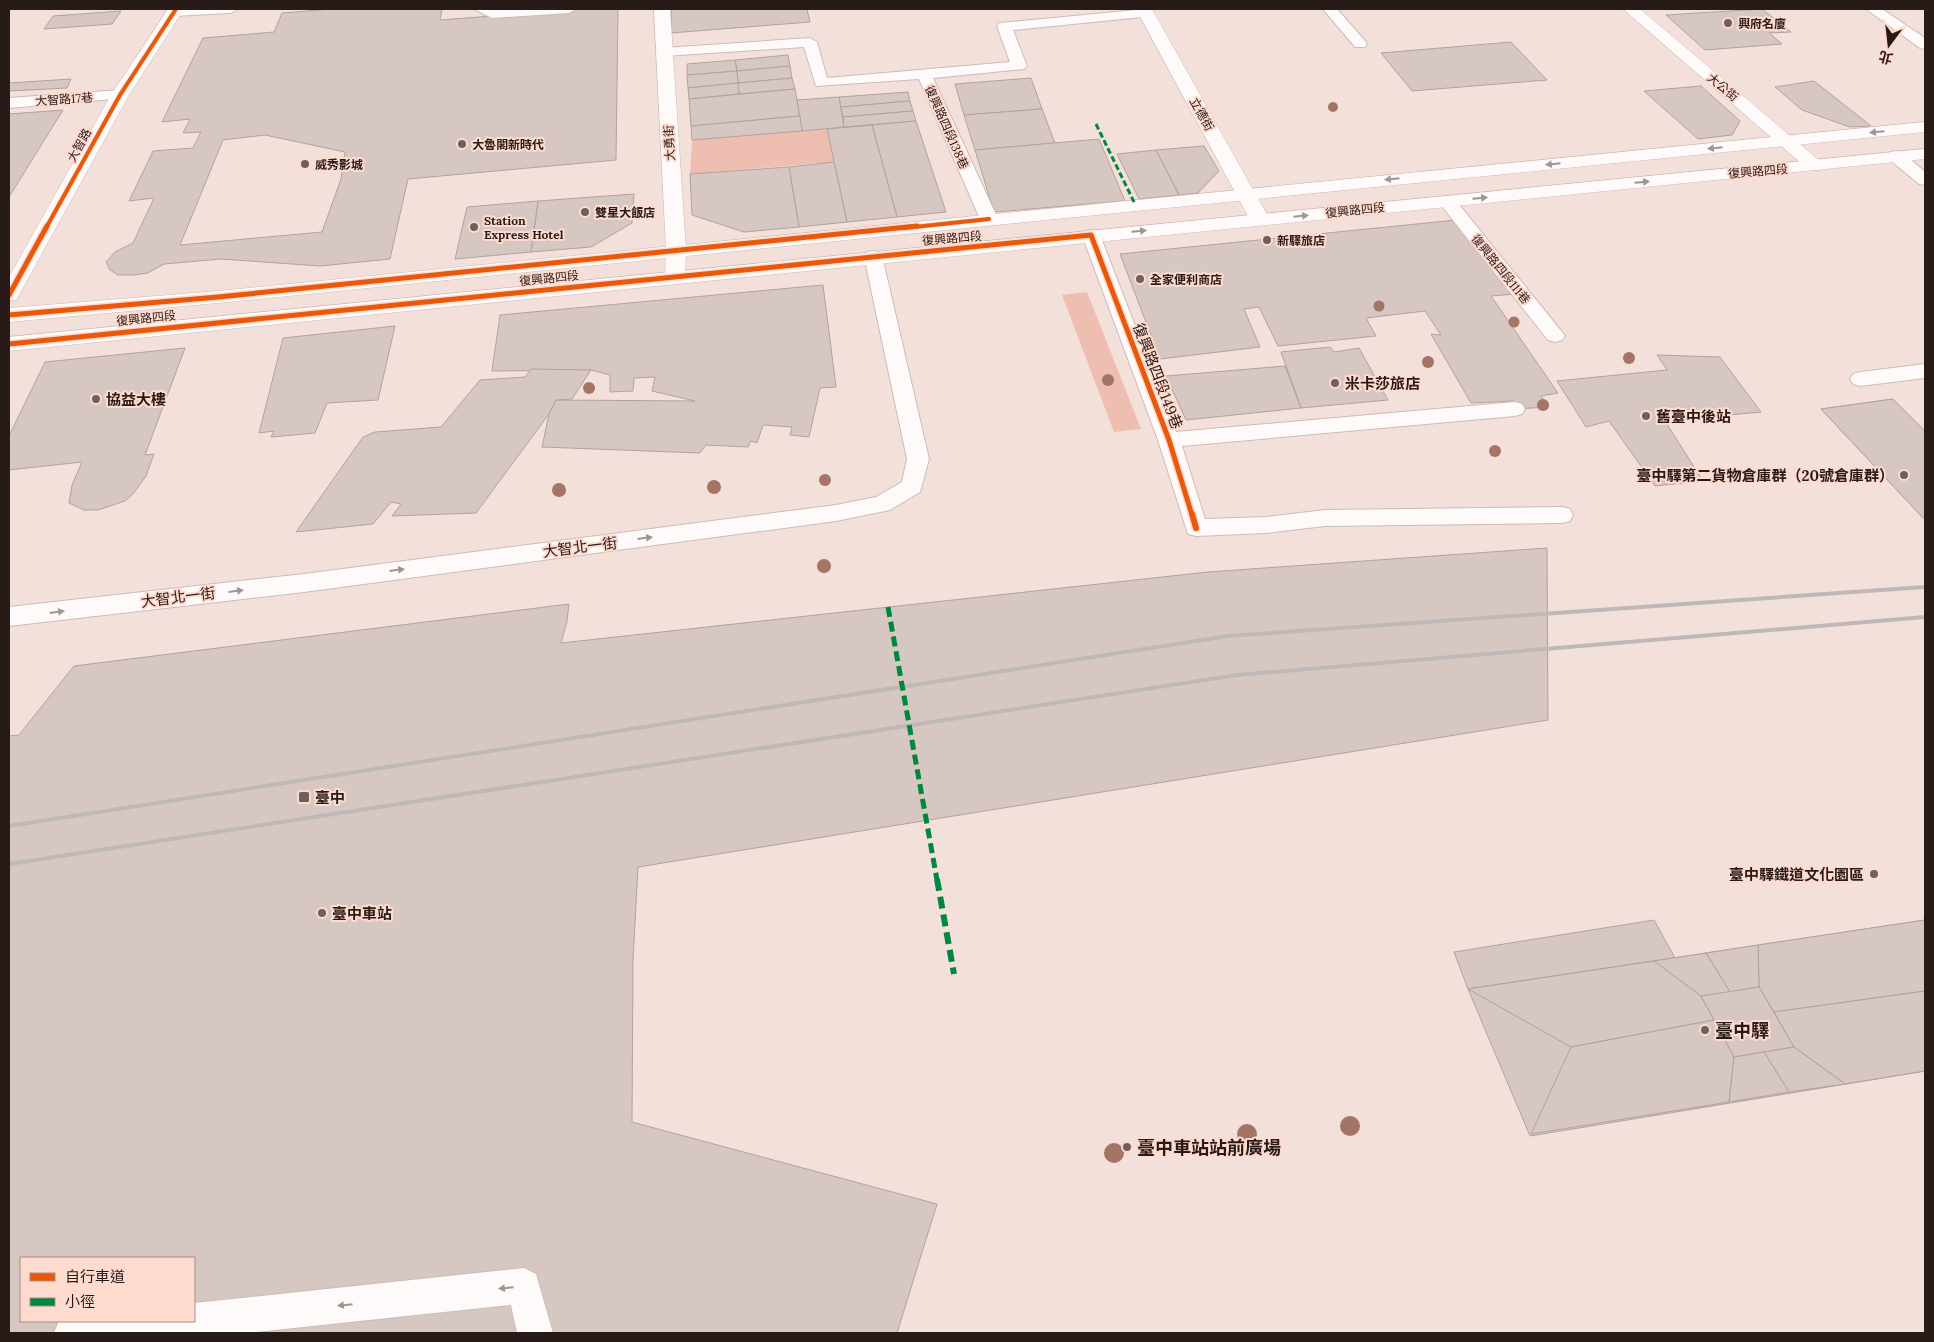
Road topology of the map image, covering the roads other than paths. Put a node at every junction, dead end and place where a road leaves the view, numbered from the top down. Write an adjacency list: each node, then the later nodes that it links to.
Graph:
1 (231, 9): 8 (lane)
2 (481, 9): 3 (lane)
3 (569, 9)
4 (662, 9): 12 (main road, 大勇街)
5 (1330, 9): 10 (lane)
6 (1631, 9): 17 (main road, 大公街)
7 (1873, 9): 11 (lane)
8 (175, 10): 14 (main road, 大智路)
9 (1145, 11): 13 (lane); 22 (main road, 立德街)
10 (1360, 44)
11 (1925, 45)
12 (664, 52): 13 (lane, 復興路四段138巷); 27 (main road, 大勇街)
13 (924, 74): 24 (lane, 復興路四段138巷)
14 (120, 95): 15 (lane, 大智路17巷); 30 (main road, 大智路)
15 (9, 103)
16 (1925, 127): 17 (main road, 復興路四段, one-way to 17)
17 (1788, 141): 20 (main road, 大公街); 22 (main road, 復興路四段, one-way to 22)
18 (1925, 154): 19 (main road, 復興路四段)
19 (1896, 156): 20 (main road, 復興路四段); 21 (lane)
20 (1815, 166): 23 (main road, 復興路四段, one-way to 20)
21 (1925, 180)
22 (1245, 194): 24 (main road, 復興路四段); 25 (main road, 立德街)
23 (1447, 201): 25 (main road, 復興路四段, one-way to 23); 32 (lane, 復興路四段111巷)
24 (989, 219): 27 (main road, 復興路四段)
25 (1260, 220): 26 (main road, 復興路四段, one-way to 25)
26 (1091, 235): 28 (main road, 復興路四段); 37 (lane, 復興路四段149巷)
27 (676, 250): 29 (main road, 大勇街); 31 (main road, 復興路四段)
28 (873, 256): 29 (main road, 復興路四段); 39 (lane, 大智北一街, one-way to 28)
29 (675, 277): 33 (main road, 復興路四段)
30 (9, 295)
31 (9, 315)
32 (1555, 336)
33 (9, 344)
34 (1925, 371): 35 (lane)
35 (1860, 379)
36 (1515, 410): 37 (lane)
37 (1169, 440): 38 (lane, 復興路四段149巷)
38 (1562, 515)
39 (9, 617)
40 (195, 1321): 43 (lane, one-way to 40)
41 (183, 1322): 42 (lane)
42 (72, 1333)
43 (535, 1333)

